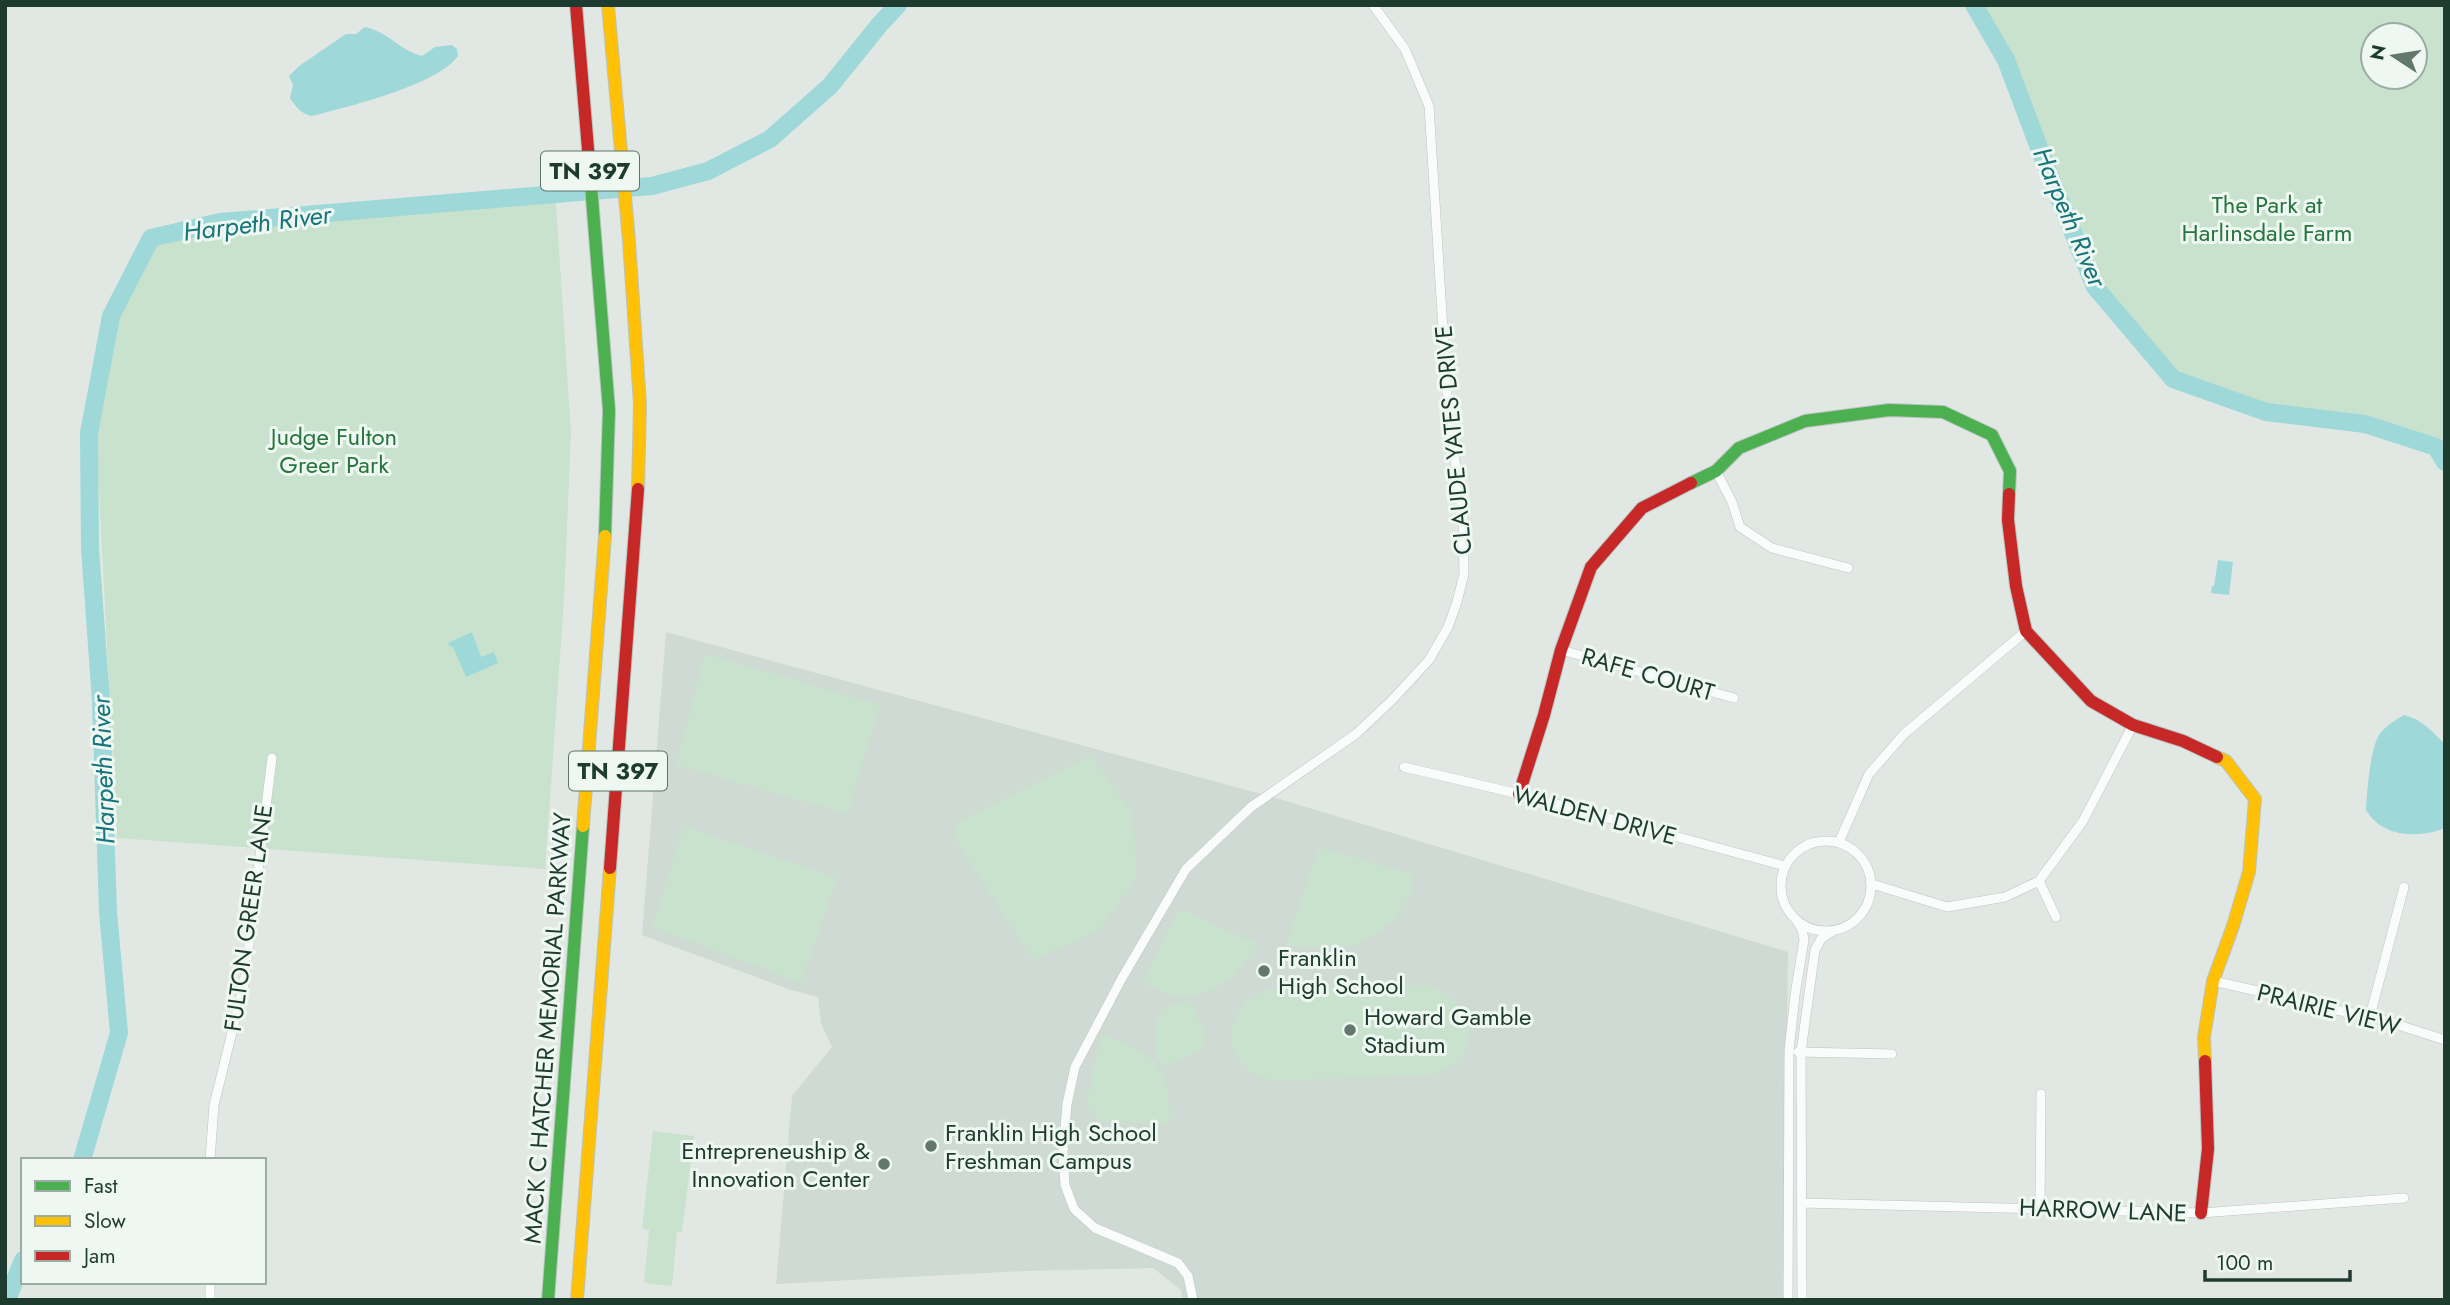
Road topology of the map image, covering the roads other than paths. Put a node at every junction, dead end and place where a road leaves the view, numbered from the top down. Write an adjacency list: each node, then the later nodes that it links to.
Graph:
1 (576, 5): 33 (main road, MACK C HATCHER MEMORIAL PARKWAY / TN 397)
2 (608, 5): 34 (main road, MACK C HATCHER MEMORIAL PARKWAY / TN 397)
3 (1373, 5): 35 (street, CLAUDE YATES DRIVE)
4 (1716, 471): 5 (street); 6 (main road); 7 (main road)
5 (1848, 568)
6 (2026, 631): 9 (main road); 13 (street)
7 (1561, 650): 8 (street, RAFE COURT); 12 (main road)
8 (1734, 698)
9 (2133, 725): 15 (street); 21 (main road)
10 (272, 758): 28 (street, FULTON GREER LANE)
11 (1404, 767): 12 (street, WALDEN DRIVE)
12 (1519, 794): 14 (street, WALDEN DRIVE)
13 (1839, 842): 14 (street); 16 (street)
14 (1785, 866): 19 (street)
15 (2039, 881): 16 (street); 18 (street)
16 (1872, 884): 20 (street)
17 (2404, 887): 22 (street)
18 (2056, 917)
19 (1797, 921): 20 (street); 24 (street)
20 (1833, 931): 25 (street)
21 (2213, 981): 22 (street, PRAIRIE VIEW); 32 (main road)
22 (2370, 1016): 23 (street, PRAIRIE VIEW)
23 (2445, 1040)
24 (1789, 1051): 25 (street); 36 (street)
25 (1801, 1052): 26 (street); 30 (street)
26 (1892, 1054)
27 (2040, 1094): 31 (street)
28 (209, 1158)
29 (2404, 1198): 32 (street, HARROW LANE)
30 (1802, 1203): 31 (street, HARROW LANE); 37 (street)
31 (2040, 1208): 32 (street, HARROW LANE)
32 (2201, 1213)
33 (548, 1300)
34 (577, 1300)
35 (1193, 1300)
36 (1788, 1300)
37 (1802, 1300)

